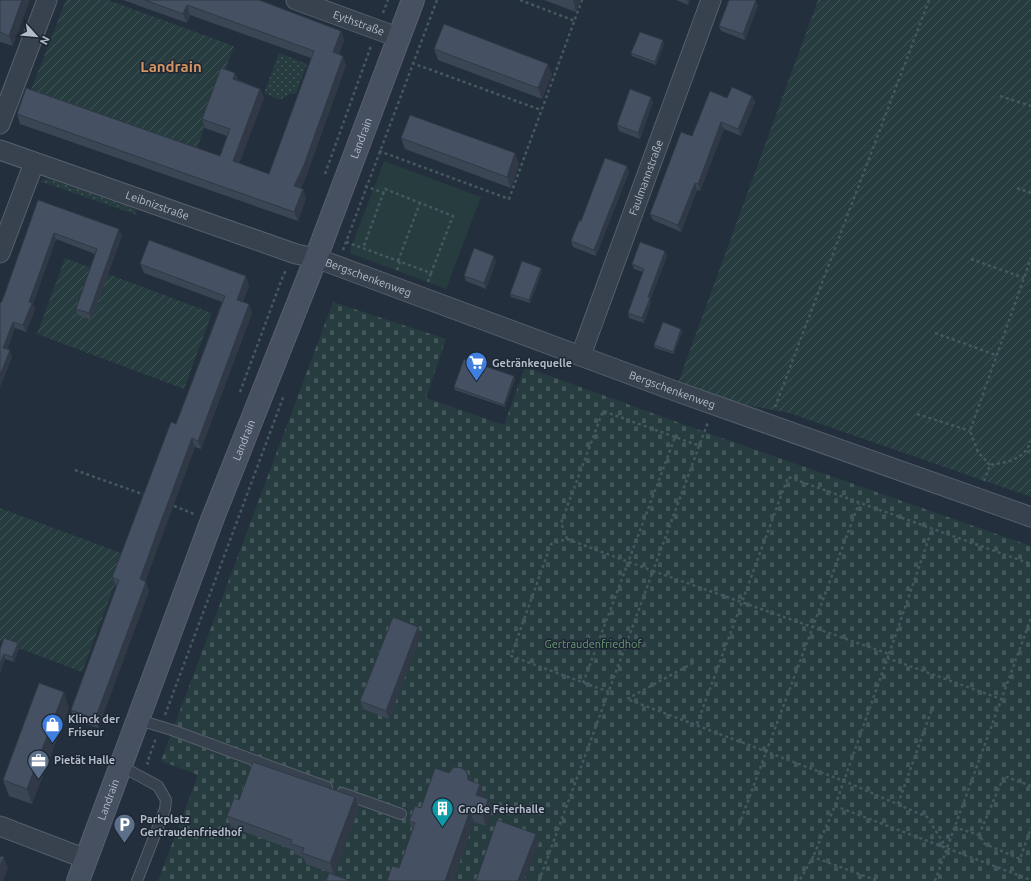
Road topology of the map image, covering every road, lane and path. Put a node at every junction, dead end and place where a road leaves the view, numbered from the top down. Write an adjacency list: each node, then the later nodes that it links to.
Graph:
1 (47, 0): 14 (street)
2 (296, 0): 10 (street, Eythstraße)
3 (413, 0): 10 (street, Landrain)
4 (436, 0): 10 (path)
5 (520, 0): 9 (path)
6 (582, 0): 9 (path)
7 (711, 0): 32 (street, Faulmannstraße)
8 (929, 0): 36 (path)
9 (575, 21): 13 (path)
10 (402, 52): 13 (path); 15 (street, Landrain); 17 (path)
11 (1000, 96): 12 (path)
12 (1031, 106)
13 (541, 110): 17 (path)
14 (0, 124)
15 (359, 144): 17 (path); 25 (street, Landrain)
16 (0, 150): 18 (street, Leibnizstraße)
17 (380, 151): 22 (path)
18 (34, 163): 24 (street); 25 (street, Leibnizstraße)
19 (1017, 188): 20 (path)
20 (1031, 193)
21 (420, 203): 23 (path); 28 (path); 28 (path)
22 (346, 242): 23 (path); 29 (path)
23 (363, 248): 28 (path)
24 (0, 253)
25 (316, 258): 29 (street, Bergschenkenweg); 65 (street, Landrain)
26 (1031, 258): 30 (path)
27 (971, 259): 30 (path)
28 (398, 260)
29 (337, 266): 32 (street, Bergschenkenweg)
30 (1024, 278): 33 (path)
31 (935, 333): 33 (path)
32 (581, 355): 35 (street, Bergschenkenweg)
33 (996, 355): 38 (path)
34 (286, 391): 67 (path)
35 (714, 405): 41 (path); 47 (street, Bergschenkenweg)
36 (774, 409)
37 (917, 414): 38 (path)
38 (970, 432): 44 (path)
39 (675, 437): 41 (path); 51 (path); 52 (path)
40 (1031, 441): 42 (path)
41 (700, 446): 54 (path)
42 (1027, 451): 43 (path); 44 (path)
43 (1031, 453)
44 (990, 465): 47 (path)
45 (75, 470): 46 (path)
46 (149, 497)
47 (978, 498): 49 (street, Bergschenkenweg)
48 (859, 503): 50 (path); 55 (path); 57 (path)
49 (1031, 517)
50 (932, 529): 53 (path); 58 (path)
51 (567, 539): 52 (path); 61 (path)
52 (628, 562): 54 (path); 61 (path)
53 (1031, 564)
54 (653, 571): 55 (path); 62 (path)
55 (742, 602): 57 (path); 66 (path)
56 (1031, 618): 63 (path)
57 (813, 627): 58 (path); 68 (path)
58 (889, 654): 59 (path)
59 (887, 658): 63 (path); 71 (path)
60 (693, 663): 66 (path)
61 (583, 683): 62 (path)
62 (609, 692): 87 (path)
63 (1001, 699): 78 (path)
64 (933, 706): 73 (path)
65 (138, 720): 67 (lane); 69 (street, Landrain)
66 (697, 724): 68 (path)
67 (160, 727): 70 (path); 75 (lane)
68 (768, 751): 71 (path); 76 (path)
69 (121, 766): 83 (street, Landrain); 86 (lane)
70 (152, 767)
71 (844, 781): 73 (path); 74 (path)
72 (1031, 786): 80 (path)
73 (898, 804): 81 (path)
74 (835, 806): 81 (path); 82 (path)
75 (400, 814)
76 (739, 825)
77 (0, 826): 83 (street)
78 (954, 827): 80 (path); 81 (path)
79 (1031, 828): 80 (path)
80 (979, 835)
81 (946, 847): 84 (path); 90 (path)
82 (813, 857): 88 (path); 89 (path)
83 (86, 859): 85 (street, Landrain)
84 (1031, 880)
85 (78, 881)
86 (137, 881)
87 (539, 881)
88 (794, 881)
89 (878, 881)
90 (935, 881)

